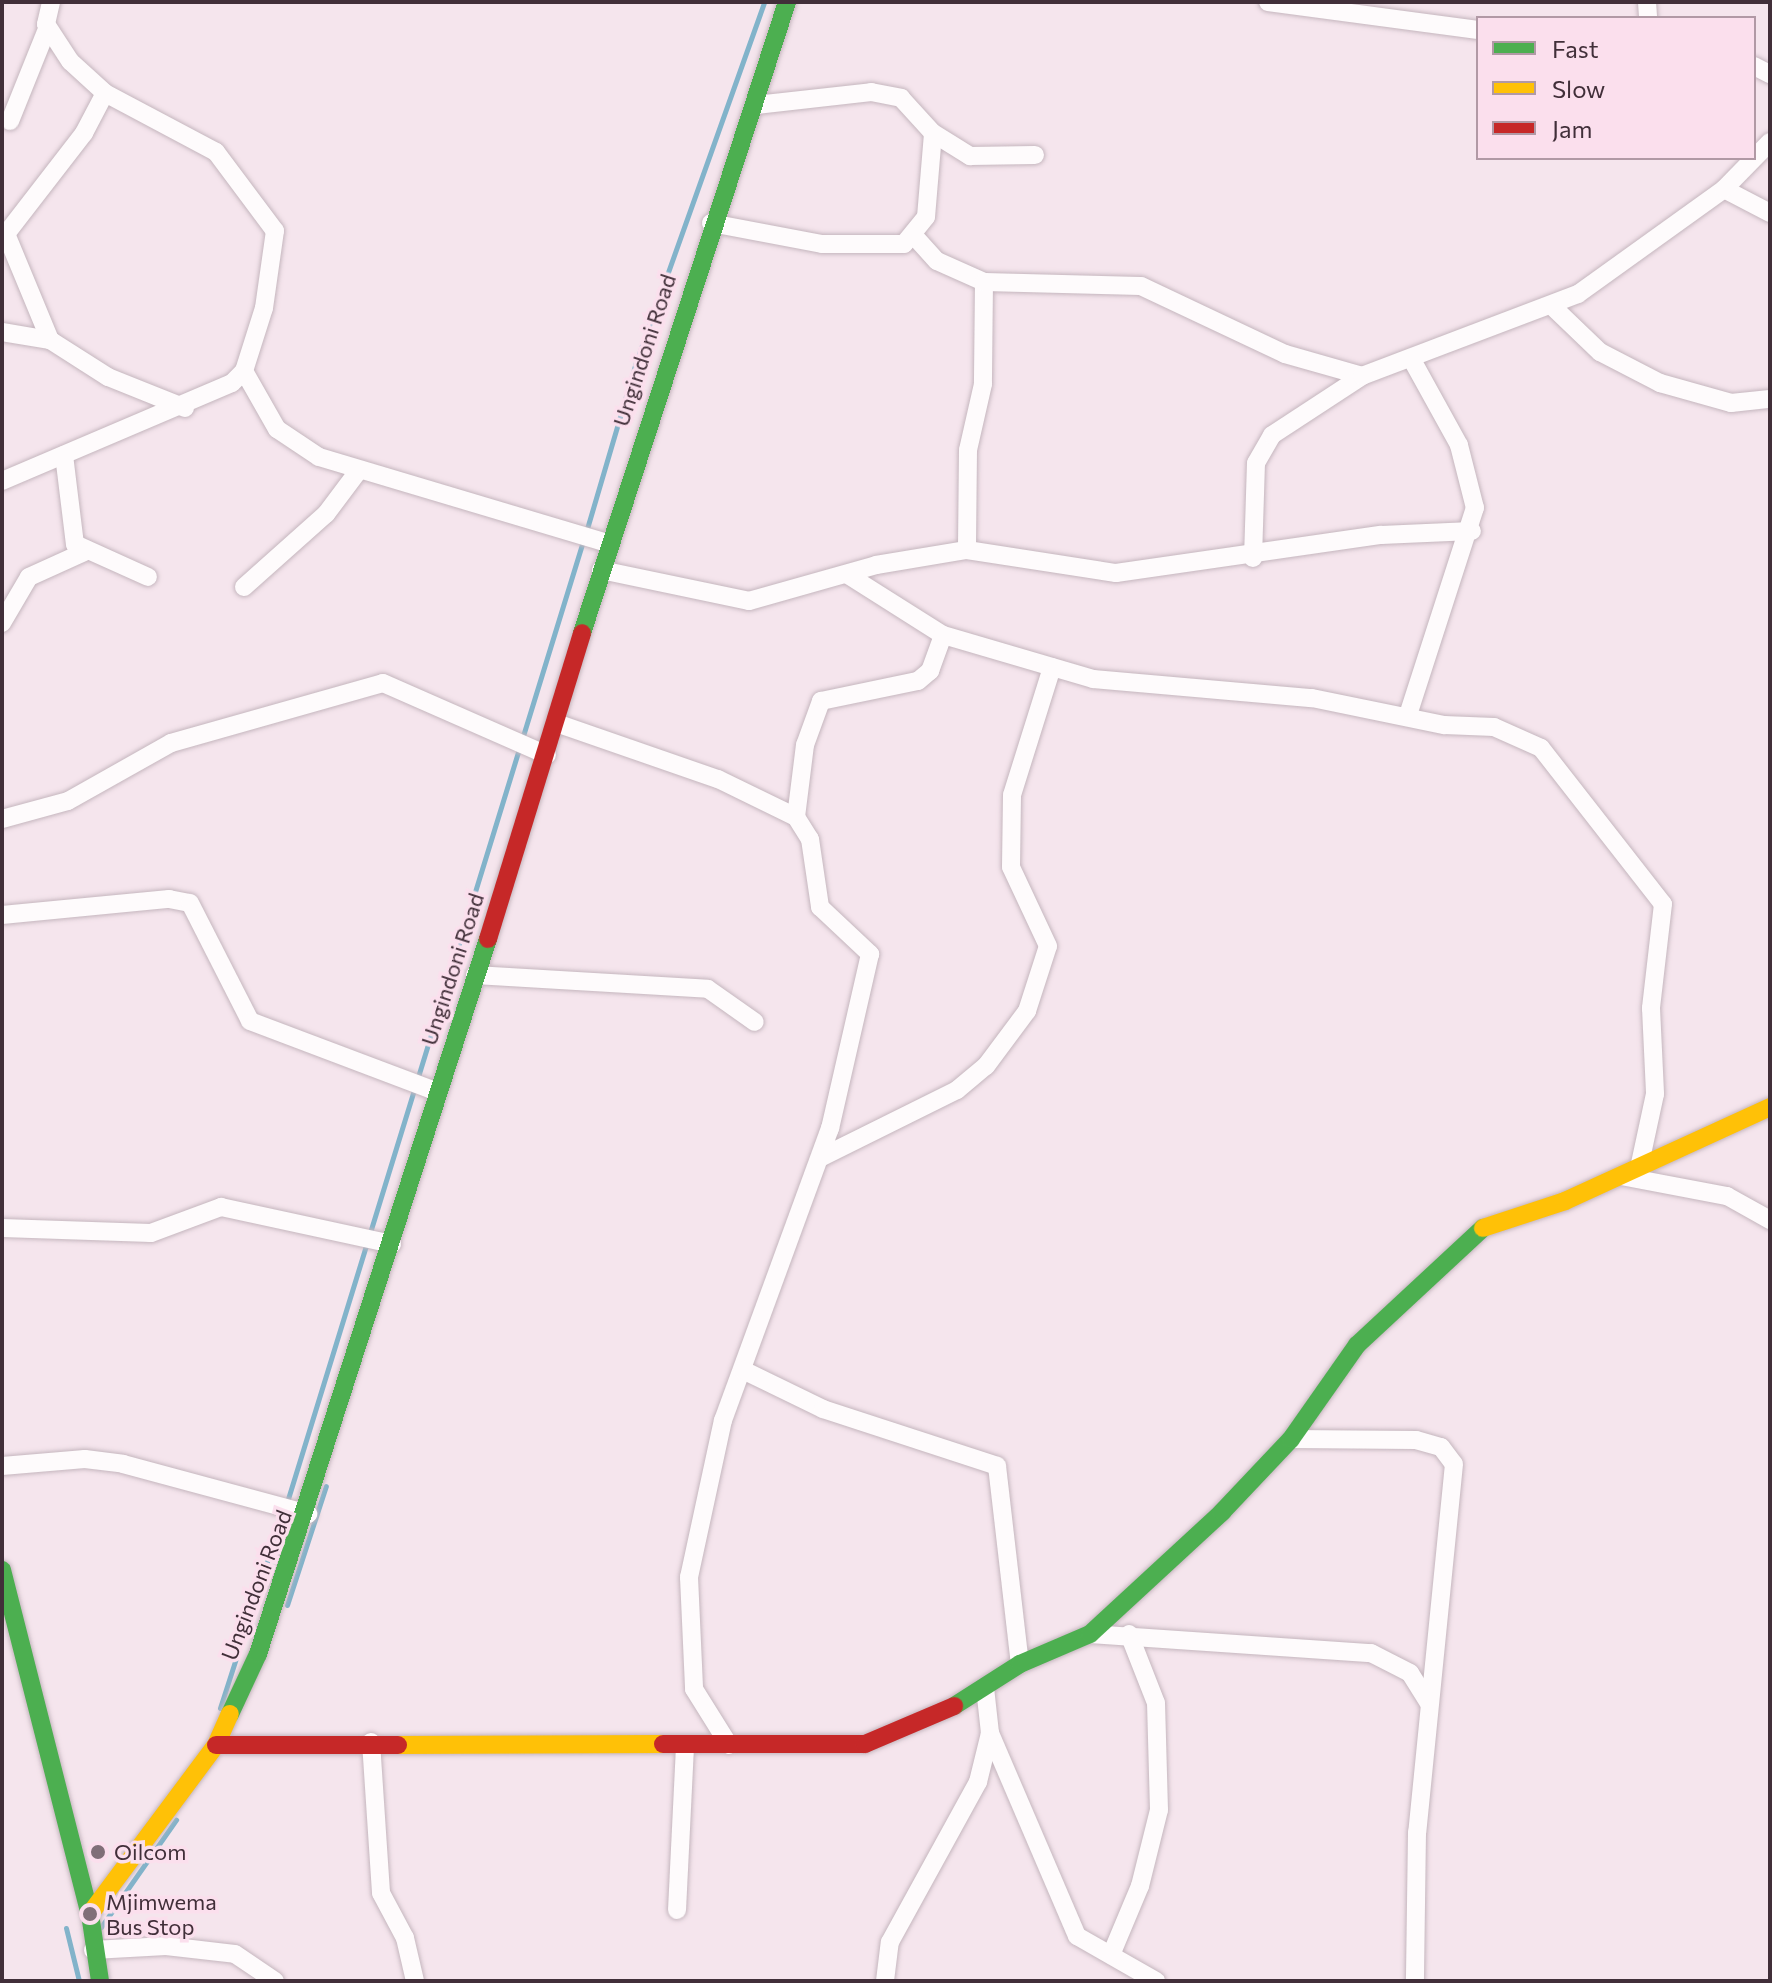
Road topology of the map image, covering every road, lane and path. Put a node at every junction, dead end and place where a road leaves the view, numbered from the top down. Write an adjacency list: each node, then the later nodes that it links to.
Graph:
1 (51, 2): 5 (street)
2 (787, 2): 8 (main road, Ungindoni Road)
3 (1268, 2): 4 (street)
4 (1372, 10): 6 (street)
5 (47, 29): 7 (street); 9 (street)
6 (1476, 30)
7 (105, 93): 20 (street); 26 (street)
8 (756, 105): 10 (street); 17 (main road, Ungindoni Road)
9 (10, 121)
10 (933, 133): 12 (street); 18 (street)
11 (1770, 142): 13 (street)
12 (1035, 155)
13 (1756, 156)
14 (1752, 160): 15 (street)
15 (1724, 189): 16 (street); 21 (street)
16 (1770, 213)
17 (711, 223): 18 (street); 34 (main road, Ungindoni Road)
18 (916, 238): 19 (street)
19 (984, 282): 27 (street); 35 (street)
20 (33, 291): 22 (street); 24 (street)
21 (1553, 307): 25 (street); 28 (street)
22 (21, 330): 23 (street); 24 (street)
23 (2, 332)
24 (50, 340): 29 (street)
25 (1411, 358): 27 (street); 33 (street)
26 (244, 371): 29 (street); 31 (street)
27 (1362, 376): 37 (street)
28 (1770, 399)
29 (185, 408): 30 (street)
30 (64, 455): 32 (street); 36 (street)
31 (356, 474): 34 (street); 41 (street)
32 (2, 481)
33 (1472, 531): 37 (street); 45 (street)
34 (607, 543): 38 (main road, Ungindoni Road)
35 (967, 550): 37 (street); 39 (street)
36 (84, 552): 40 (street); 42 (street)
37 (1253, 558)
38 (601, 570): 39 (street); 46 (main road, Ungindoni Road)
39 (848, 575): 43 (street)
40 (148, 577)
41 (244, 587)
42 (2, 623)
43 (943, 635): 44 (street); 48 (street)
44 (1052, 667): 45 (street); 55 (street)
45 (1408, 715): 56 (street)
46 (556, 723): 47 (main road, Ungindoni Road); 48 (street)
47 (547, 755): 49 (street); 51 (main road, Ungindoni Road)
48 (796, 817): 55 (street)
49 (2, 819)
50 (2, 915): 53 (street)
51 (475, 975): 52 (street); 53 (main road, Ungindoni Road)
52 (755, 1022)
53 (438, 1092): 60 (main road, Ungindoni Road)
54 (1770, 1107): 56 (main road)
55 (820, 1158): 61 (street)
56 (1639, 1168): 57 (main road)
57 (1621, 1176): 58 (street); 62 (main road)
58 (1770, 1220)
59 (2, 1228): 60 (street)
60 (392, 1244): 64 (main road, Ungindoni Road)
61 (743, 1370): 68 (street); 74 (street)
62 (1291, 1439): 66 (main road); 70 (street)
63 (2, 1466): 64 (street)
64 (308, 1514): 73 (main road, Ungindoni Road)
65 (2, 1570): 77 (main road)
66 (1090, 1634): 67 (street); 68 (main road)
67 (1129, 1634): 70 (street); 79 (street)
68 (1020, 1664): 69 (main road)
69 (985, 1688): 71 (street); 74 (main road)
70 (1429, 1703): 85 (street)
71 (990, 1733): 79 (street); 83 (street)
72 (371, 1742): 73 (main road); 75 (main road); 82 (street)
73 (216, 1745): 77 (main road, Ungindoni Road)
74 (729, 1745): 75 (main road)
75 (685, 1746): 76 (street)
76 (677, 1910)
77 (90, 1914): 78 (main road)
78 (93, 1950): 80 (main road); 81 (street)
79 (1111, 1955): 84 (street)
80 (100, 1981)
81 (275, 1981)
82 (415, 1981)
83 (885, 1981)
84 (1156, 1981)
85 (1415, 1981)

